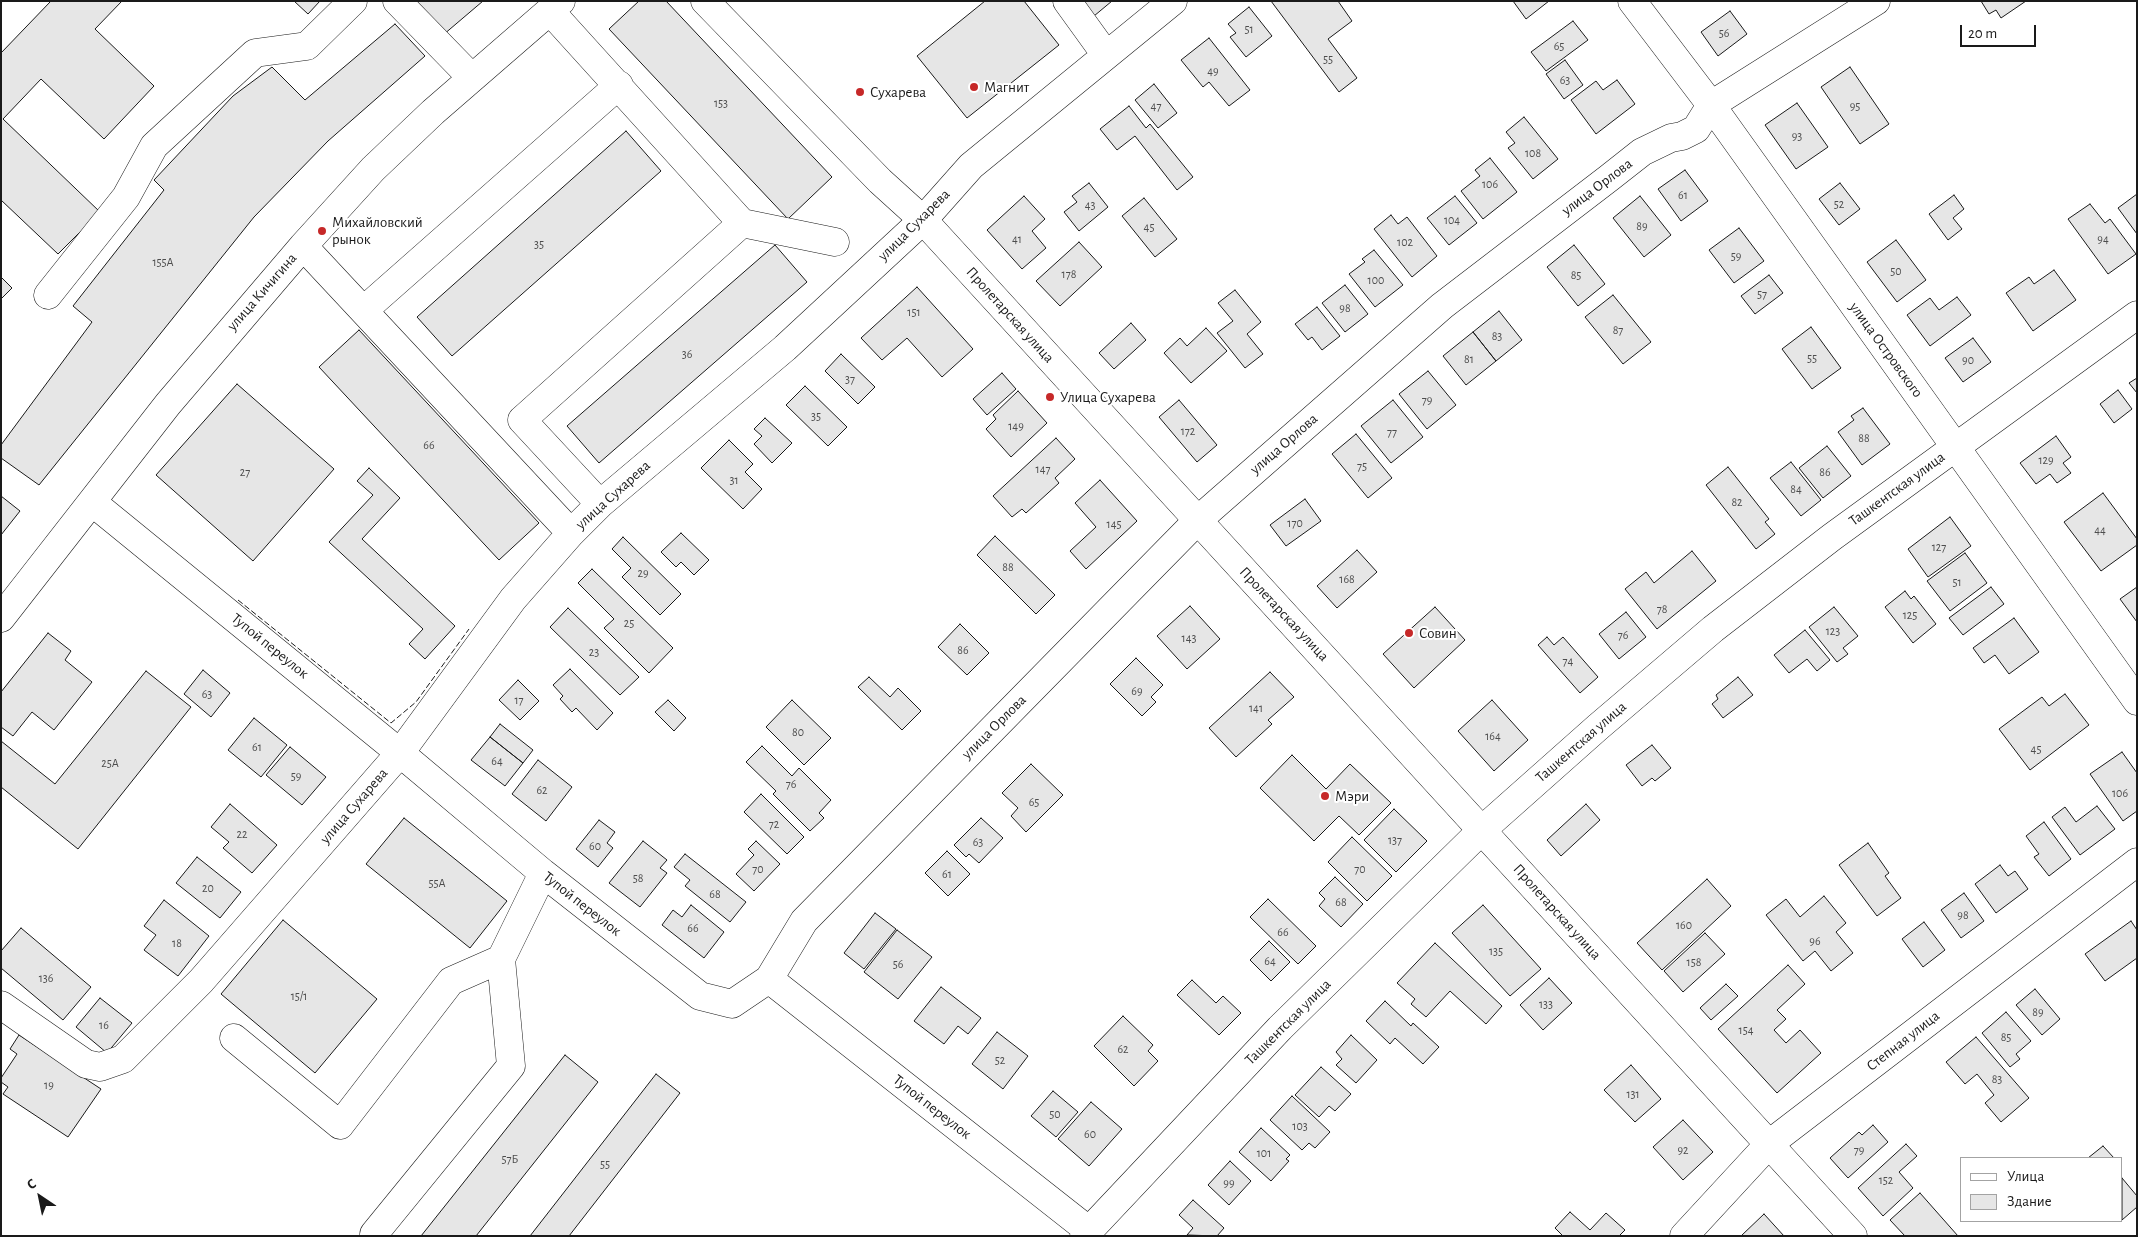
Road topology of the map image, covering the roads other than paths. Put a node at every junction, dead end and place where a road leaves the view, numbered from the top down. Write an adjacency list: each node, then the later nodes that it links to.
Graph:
1 (353, 1): 17 (street)
2 (397, 1): 10 (street)
3 (705, 1): 13 (street, Пролетарская улица)
4 (1067, 1): 9 (street)
5 (1173, 1): 9 (street, улица Сухарева)
6 (1632, 1): 12 (street, улица Островского)
7 (1876, 1): 12 (street, улица Орлова)
8 (556, 6): 10 (street, улица Кичигина); 11 (street)
9 (1106, 55): 13 (street, улица Сухарева)
10 (472, 78): 16 (street, улица Кичигина)
11 (619, 85): 14 (street); 18 (street)
12 (1710, 105): 20 (street, улица Островского); 23 (street, улица Орлова)
13 (923, 220): 22 (street, улица Сухарева); 23 (street, Пролетарская улица)
14 (742, 223): 15 (street); 22 (street)
15 (835, 242)
16 (303, 246): 18 (street); 21 (street, улица Кичигина)
17 (48, 295)
18 (364, 310): 24 (street)
19 (2137, 315): 20 (street, Ташкентская улица)
20 (1955, 448): 26 (street, улица Островского); 28 (street, Ташкентская улица)
21 (92, 502): 25 (street, улица Кичигина); 27 (street, Тупой переулок)
22 (600, 504): 24 (street, улица Сухарева)
23 (1198, 520): 28 (street, Пролетарская улица); 32 (street, улица Орлова)
24 (571, 533): 27 (street, улица Сухарева)
25 (1, 618)
26 (2137, 701)
27 (400, 753): 30 (street, Тупой переулок); 33 (street, улица Сухарева)
28 (1482, 830): 35 (street, Пролетарская улица); 36 (street, Ташкентская улица)
29 (2134, 870): 35 (street, Степная улица)
30 (543, 873): 31 (street); 32 (street, Тупой переулок)
31 (500, 959): 34 (street); 37 (street)
32 (769, 979): 36 (street, Тупой переулок)
33 (1, 1004)
34 (234, 1038)
35 (1769, 1144): 38 (street, Степная улица); 39 (street, Пролетарская улица)
36 (1086, 1233)
37 (374, 1234)
38 (1684, 1236)
39 (1853, 1236)

